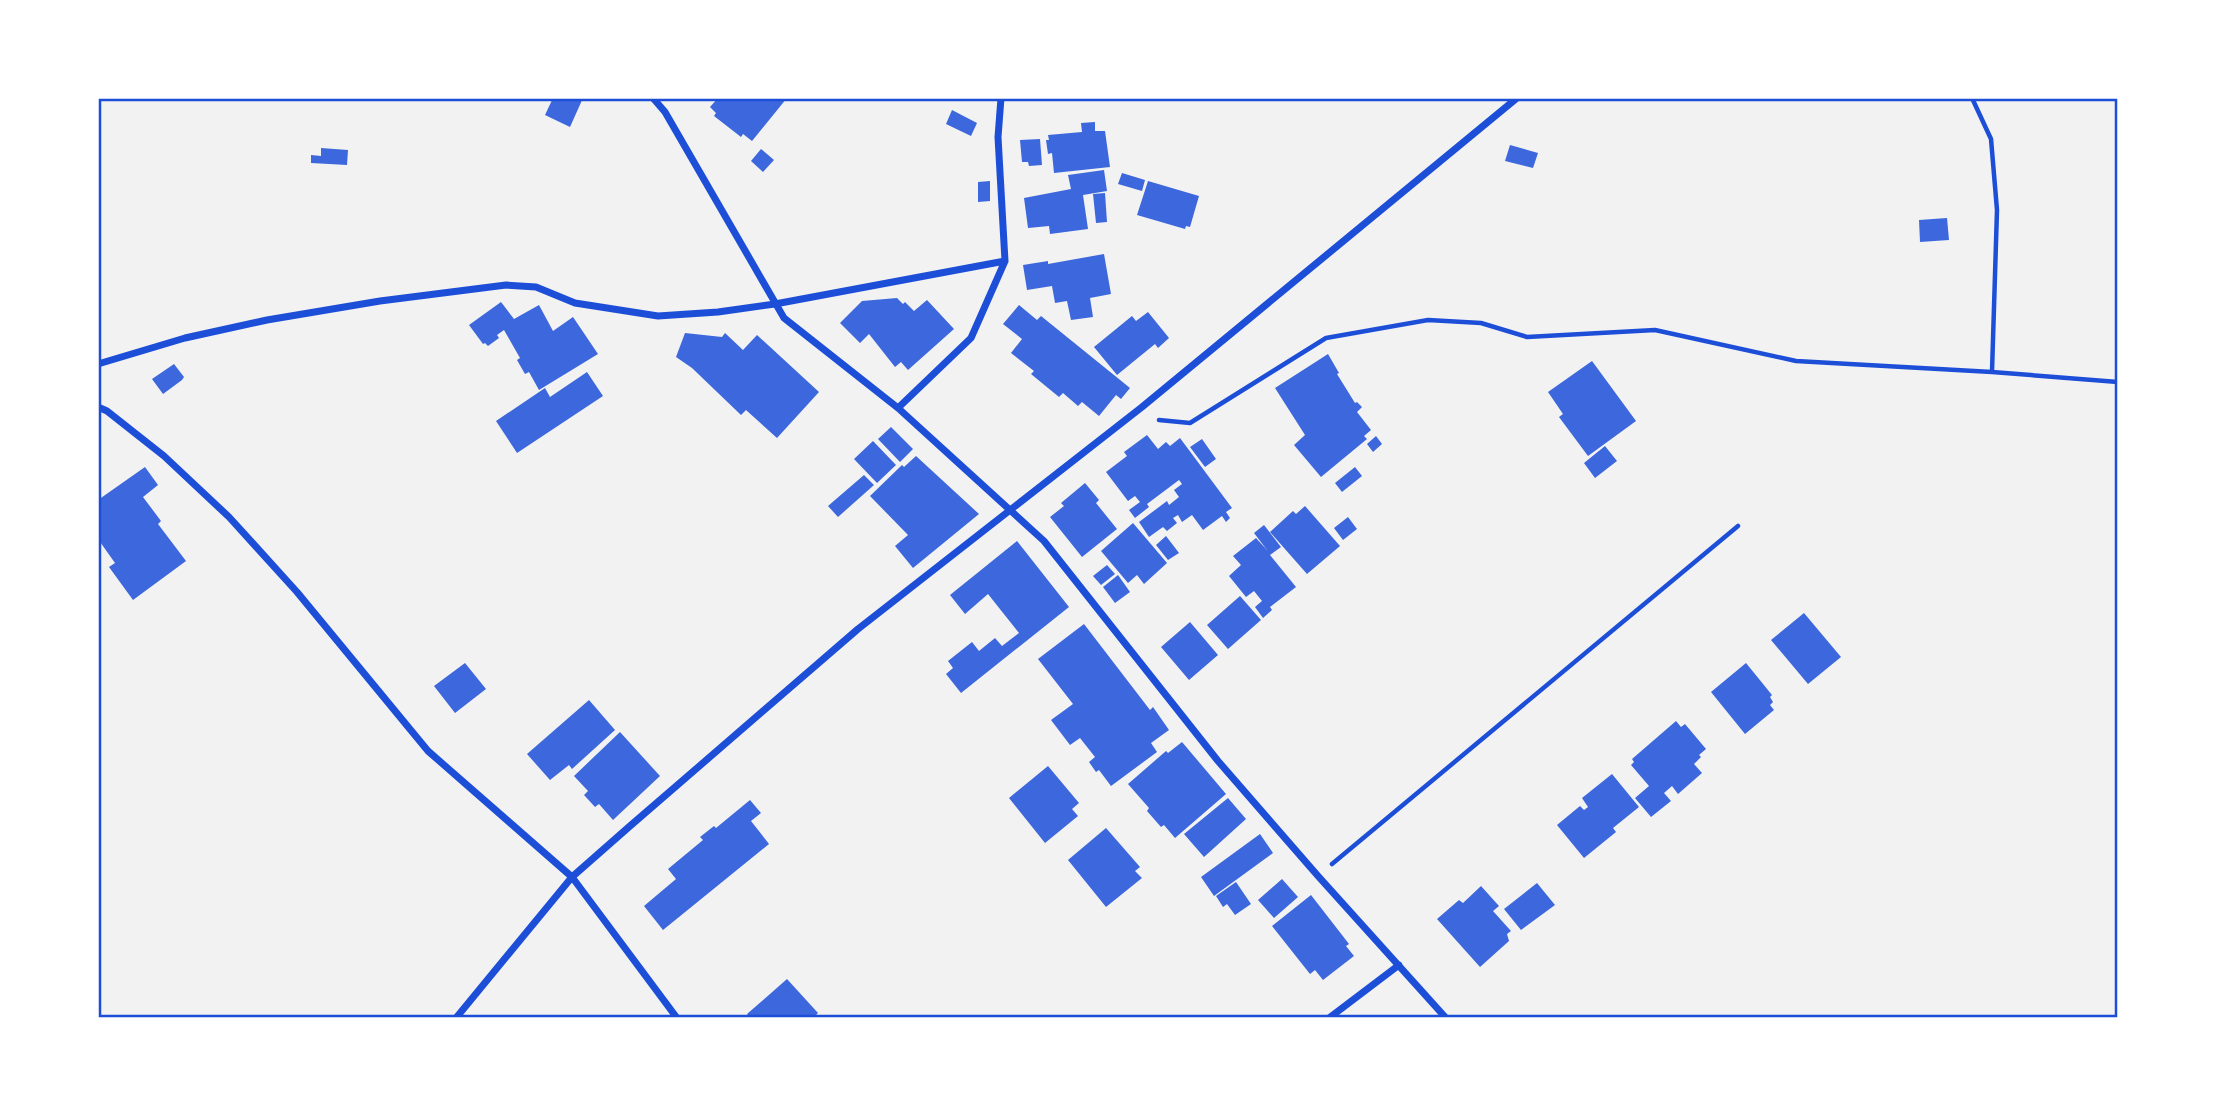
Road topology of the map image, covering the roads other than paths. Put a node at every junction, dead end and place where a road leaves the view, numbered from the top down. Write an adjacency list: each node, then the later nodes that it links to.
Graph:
1 (653, 98): 5 (street)
2 (1001, 98): 4 (street)
3 (1517, 98): 9 (street)
4 (1005, 261): 5 (street); 8 (street)
5 (775, 304): 6 (street); 8 (street)
6 (98, 364)
7 (98, 407): 10 (street)
8 (898, 408): 9 (street)
9 (1011, 510): 10 (street); 11 (street)
10 (572, 877): 12 (street); 13 (street)
11 (1399, 965): 14 (street); 15 (street)
12 (456, 1018)
13 (677, 1018)
14 (1329, 1018)
15 (1446, 1018)

